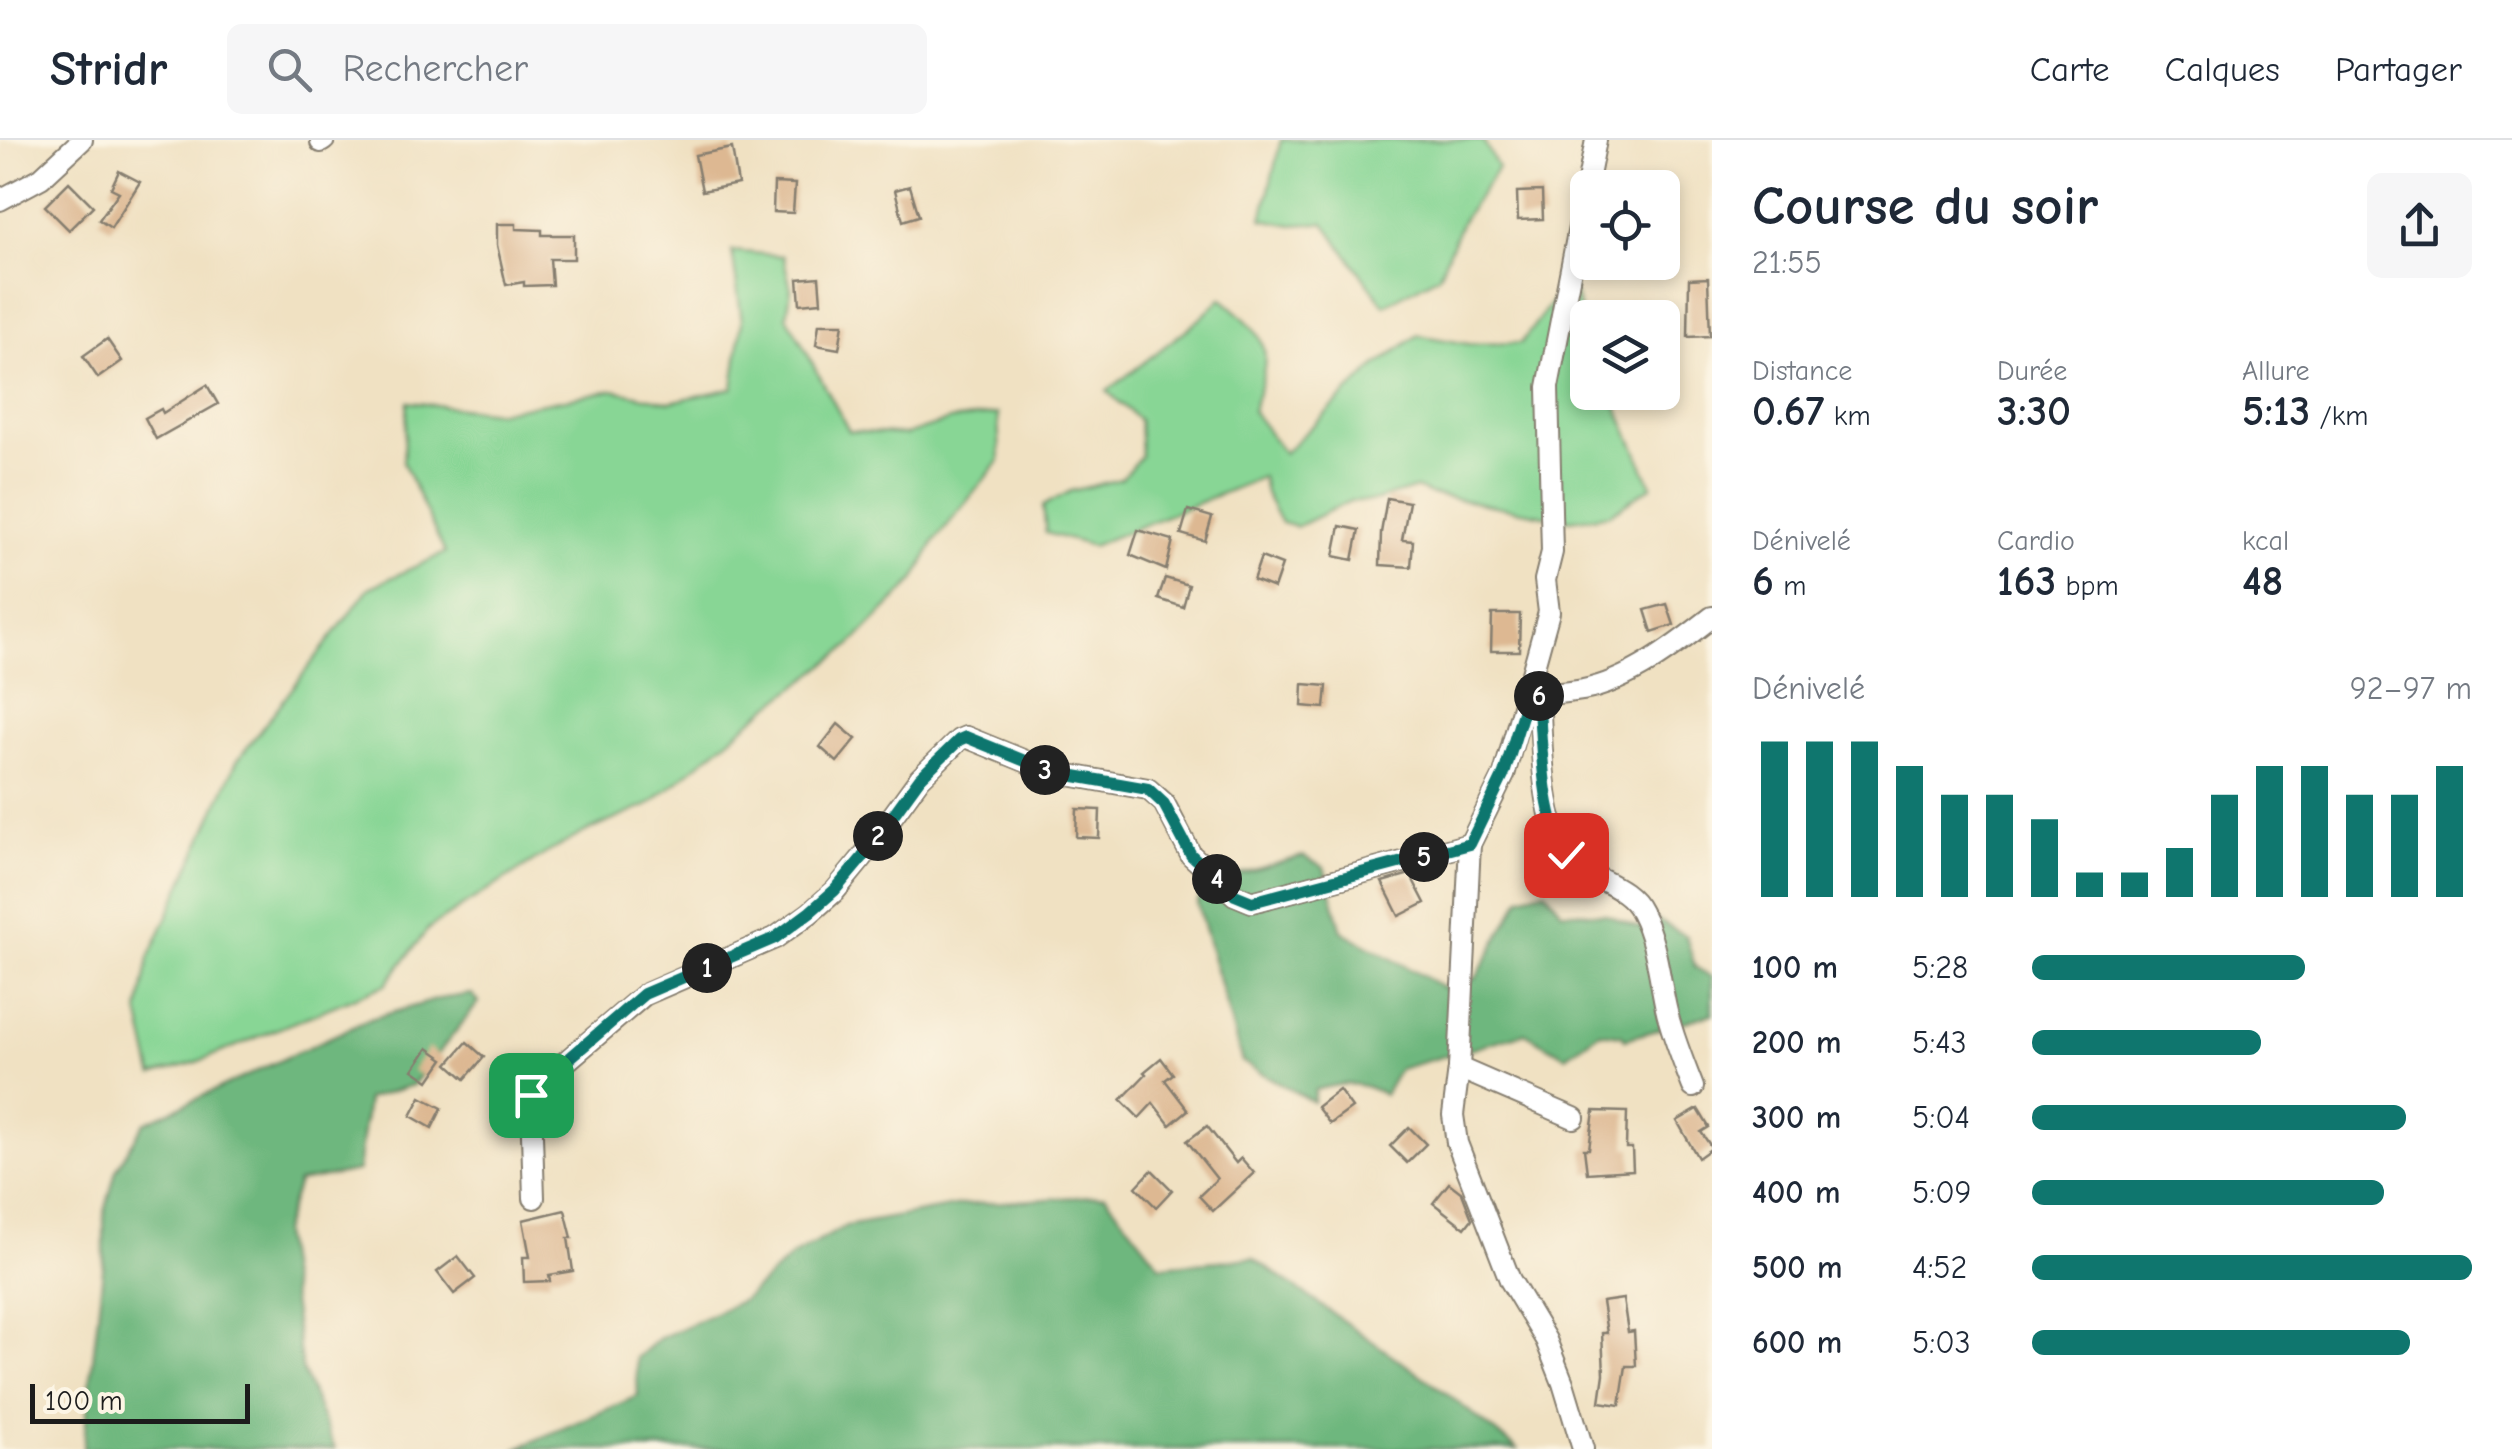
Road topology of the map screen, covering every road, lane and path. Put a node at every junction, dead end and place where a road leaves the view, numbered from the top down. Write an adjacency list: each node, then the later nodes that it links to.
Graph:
1 (82, 140): 3 (street)
2 (1596, 140): 5 (street)
3 (0, 200)
4 (1712, 617): 5 (street)
5 (1533, 695): 6 (street); 8 (street)
6 (1470, 844): 7 (street); 10 (street)
7 (1459, 1068): 9 (street); 11 (street)
8 (1693, 1087)
9 (1574, 1118)
10 (534, 1198)
11 (1583, 1449)

